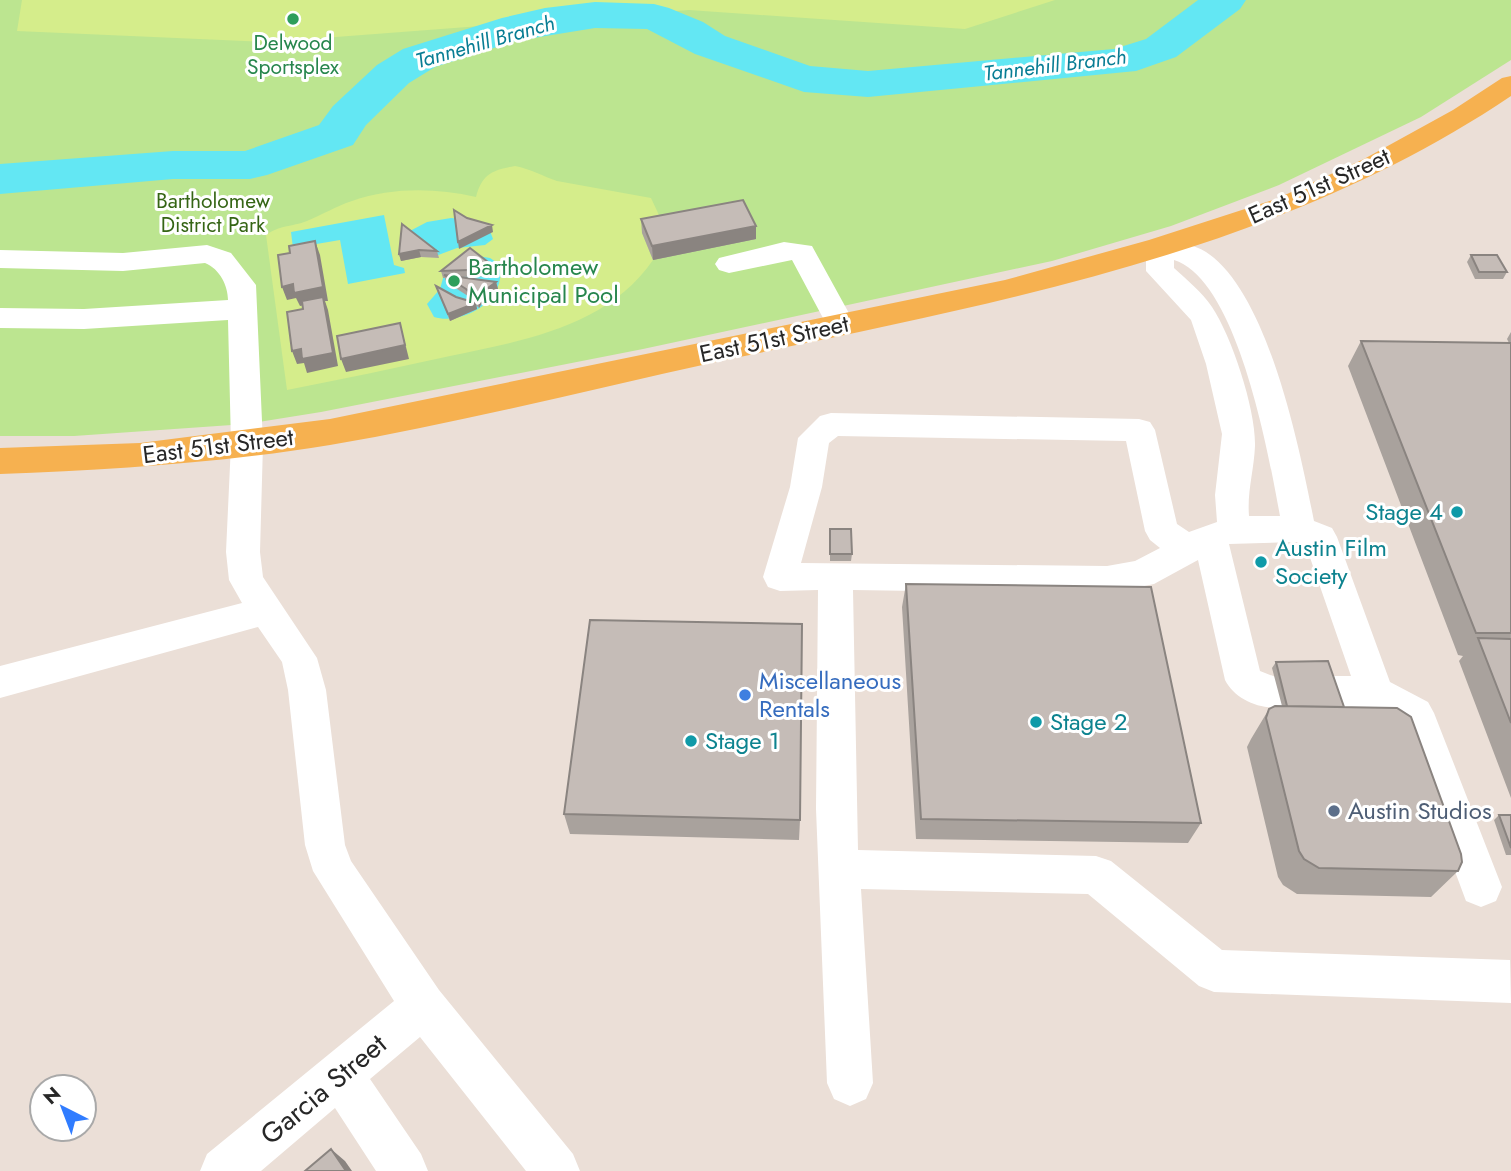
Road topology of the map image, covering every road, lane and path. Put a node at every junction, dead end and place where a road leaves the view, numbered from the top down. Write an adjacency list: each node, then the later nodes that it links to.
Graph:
1 (1511, 84): 2 (main road, East 51st Street)
2 (1160, 247): 7 (main road, East 51st Street); 8 (lane); 9 (lane)
3 (0, 259): 5 (lane)
4 (729, 264): 7 (lane)
5 (243, 309): 6 (lane); 10 (lane)
6 (0, 318)
7 (841, 326): 10 (main road, East 51st Street)
8 (1234, 417): 9 (lane); 13 (lane)
9 (1273, 417): 12 (lane)
10 (247, 443): 11 (main road, East 51st Street); 15 (lane)
11 (0, 461)
12 (1299, 529): 13 (lane); 18 (lane)
13 (1211, 539): 14 (lane); 14 (lane); 19 (lane)
14 (835, 576): 20 (lane)
15 (265, 611): 16 (lane); 23 (lane)
16 (0, 682)
17 (1333, 692): 18 (lane)
18 (1375, 692): 21 (lane)
19 (1278, 694)
20 (839, 869): 22 (lane); 25 (lane)
21 (1481, 887)
22 (1510, 982)
23 (423, 1006): 24 (lane, Garcia Street); 28 (lane)
24 (340, 1075): 26 (lane, Garcia Street); 27 (lane)
25 (850, 1083)
26 (224, 1171)
27 (404, 1171)
28 (556, 1171)

